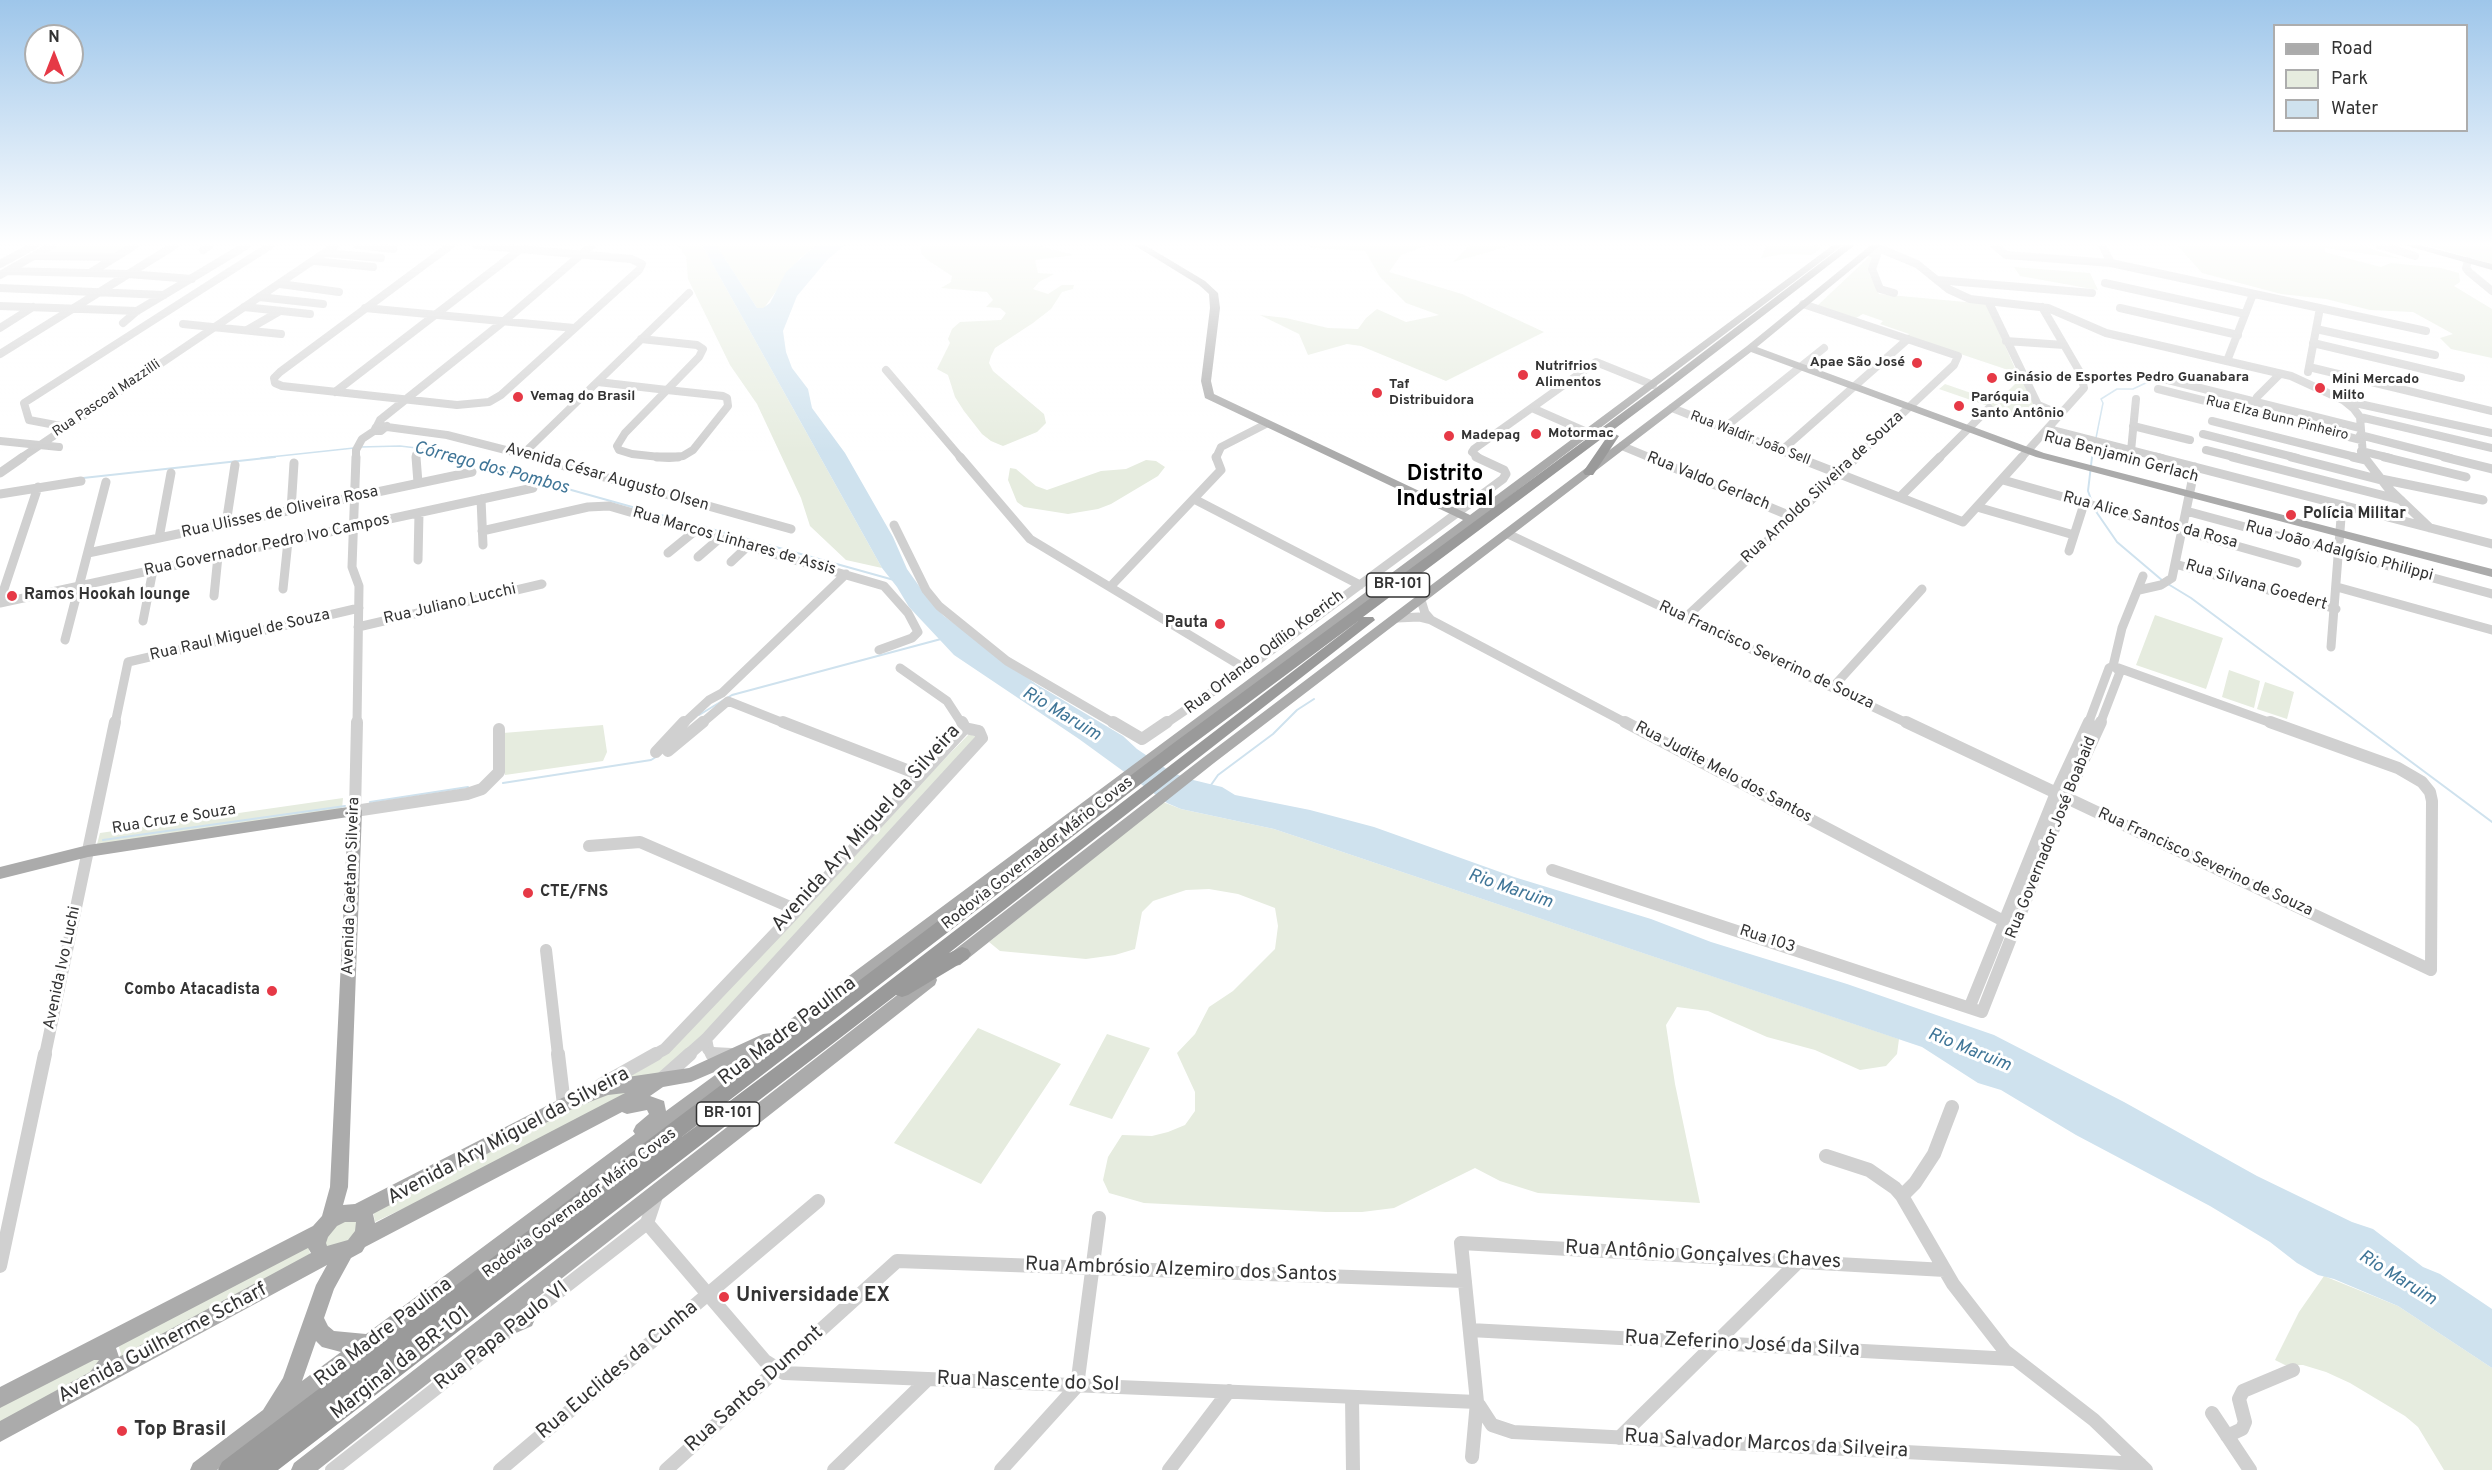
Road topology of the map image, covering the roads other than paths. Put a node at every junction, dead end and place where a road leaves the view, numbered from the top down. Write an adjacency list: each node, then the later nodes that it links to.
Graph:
1 (22, 314): 32 (street)
2 (66, 314): 47 (street)
3 (135, 314): 30 (street)
4 (165, 314): 76 (street)
5 (234, 314): 28 (street, Rua Pascoal Mazzilli)
6 (276, 314): 36 (street)
7 (306, 314): 8 (street)
8 (310, 314)
9 (358, 314): 62 (street)
10 (421, 314): 26 (street)
11 (513, 314): 29 (street)
12 (590, 314): 34 (street)
13 (668, 314): 40 (street)
14 (1214, 314): 74 (main road)
15 (1766, 314): 58 (main road, Rua Orlando Odílio Koerich)
16 (1769, 314): 80 (highway, Rodovia Governador Mário Covas / BR-101)
17 (1777, 314): 45 (main road, Marginal da BR-101)
18 (1829, 314): 41 (street)
19 (1994, 314): 42 (street)
20 (2046, 314): 44 (street)
21 (2058, 314): 49 (street)
22 (2144, 314): 39 (street)
23 (2245, 314): 39 (street)
24 (2319, 314): 35 (street)
25 (2346, 314): 37 (street)
26 (435, 315): 29 (street); 62 (street)
27 (192, 318): 28 (street)
28 (223, 321): 33 (street, Rua Pascoal Mazzilli)
29 (504, 321): 34 (street); 64 (street)
30 (123, 323)
31 (183, 324): 33 (street)
32 (0, 327)
33 (214, 327): 36 (street); 76 (street, Rua Pascoal Mazzilli)
34 (574, 328): 64 (street)
35 (2316, 329): 43 (street); 48 (street)
36 (247, 331): 38 (street)
37 (2426, 331)
38 (281, 334)
39 (2238, 335): 49 (street)
40 (641, 339): 56 (street); 61 (street)
41 (1908, 339): 59 (street); 67 (street, Rua Arnoldo Silveira de Souza)
42 (2006, 341): 44 (street); 72 (street)
43 (2313, 344): 51 (street); 55 (street)
44 (2064, 345): 72 (street)
45 (1750, 348): 50 (main road, Rua Benjamin Gerlach); 69 (main road, Marginal da BR-101)
46 (1824, 348): 50 (street)
47 (0, 354)
48 (2435, 356)
49 (2227, 361): 53 (street)
50 (1801, 367): 59 (main road, Rua Benjamin Gerlach); 79 (street)
51 (2309, 367): 57 (street); 71 (street)
52 (886, 370): 170 (street)
53 (2280, 374): 57 (street); 63 (street)
54 (2152, 376): 82 (street)
55 (2462, 378)
56 (598, 382): 61 (street); 98 (street)
57 (2306, 382): 66 (street)
58 (1653, 385): 68 (street); 83 (main road, Rua Orlando Odílio Koerich)
59 (1855, 386): 67 (main road, Rua Benjamin Gerlach); 95 (street)
60 (2158, 388): 82 (street, Rua Elza Bunn Pinheiro)
61 (667, 390): 61 (street)
62 (335, 392): 64 (street)
63 (2258, 397)
64 (407, 399): 77 (street)
65 (2136, 399): 75 (street)
66 (2343, 400): 82 (street); 84 (street)
67 (1911, 406): 78 (main road, Rua Benjamin Gerlach); 110 (street, Rua Arnoldo Silveira de Souza)
68 (1532, 408): 83 (street); 133 (street)
69 (1672, 408): 79 (street, Rua Waldir João Sell); 89 (main road, Marginal da BR-101)
70 (1989, 408): 78 (street)
71 (2492, 411)
72 (2062, 415): 81 (street)
73 (2212, 420): 101 (street)
74 (1266, 424): 124 (street); 133 (main road)
75 (2133, 426): 86 (street); 96 (street)
76 (66, 427): 88 (street, Rua Pascoal Mazzilli)
77 (380, 427): 98 (street, Avenida César Augusto Olsen); 121 (street, Avenida Caetano Silveira)
78 (1970, 427): 93 (main road, Rua Benjamin Gerlach); 122 (street)
79 (1724, 428): 95 (street, Rua Waldir João Sell)
80 (1614, 429): 91 (highway); 107 (highway); 200 (highway, Rodovia Governador Mário Covas / BR-101)
81 (2049, 429): 93 (street); 96 (street)
82 (2360, 429): 92 (street); 97 (street); 100 (street); 105 (street)
83 (1589, 433): 91 (main road, Rua Orlando Odílio Koerich)
84 (2492, 433)
85 (2203, 434): 112 (street)
86 (2190, 440)
87 (0, 441): 88 (street)
88 (41, 445): 90 (street); 109 (street, Rua Pascoal Mazzilli)
89 (1622, 446): 107 (main road, Marginal da BR-101); 134 (street, Rua Valdo Gerlach)
90 (59, 447)
91 (1570, 447): 135 (main road, Rua Orlando Odílio Koerich)
92 (2492, 448)
93 (2028, 450): 113 (street); 119 (main road, Rua Benjamin Gerlach)
94 (2206, 450): 125 (street)
95 (1781, 451): 110 (street, Rua Waldir João Sell)
96 (2131, 451): 104 (street)
97 (2361, 451): 101 (street); 111 (street)
98 (524, 454): 140 (street, Avenida César Augusto Olsen)
99 (416, 455): 116 (street)
100 (2492, 455)
101 (2366, 460): 112 (street)
102 (294, 463): 130 (street)
103 (235, 465): 136 (street)
104 (2195, 467): 119 (street); 128 (street)
105 (2490, 470)
106 (472, 472): 116 (street, Rua Ulisses de Oliveira Rosa)
107 (1589, 472): 145 (main road, Marginal da BR-101)
108 (171, 473): 147 (street)
109 (0, 474)
110 (1839, 474): 122 (street, Rua Waldir João Sell); 134 (street, Rua Arnoldo Silveira de Souza)
111 (2466, 477)
112 (2381, 479): 125 (street); 126 (street)
113 (2003, 480): 127 (street, Rua Alice Santos da Rosa); 129 (street)
114 (81, 481): 117 (street)
115 (106, 482): 155 (street)
116 (418, 483): 121 (street, Rua Ulisses de Oliveira Rosa)
117 (38, 487): 120 (street); 178 (street)
118 (533, 488): 123 (street, Rua Governador Pedro Ivo Campos)
119 (2190, 493): 131 (street); 144 (main road, Rua Benjamin Gerlach)
120 (0, 494)
121 (355, 497): 130 (street, Rua Ulisses de Oliveira Rosa); 138 (street, Avenida Caetano Silveira)
122 (1900, 497): 129 (street, Rua Waldir João Sell)
123 (481, 499): 132 (street, Rua Governador Pedro Ivo Campos); 142 (street)
124 (1194, 499): 168 (street); 170 (street)
125 (2401, 500): 139 (street)
126 (2483, 500)
127 (2084, 504): 141 (street, Rua Alice Santos da Rosa); 146 (street)
128 (2343, 506): 139 (street); 144 (street)
129 (1977, 507): 146 (street)
130 (291, 510): 136 (street, Rua Ulisses de Oliveira Rosa)
131 (2186, 511): 141 (street); 154 (street, Rua João Adalgísio Philippi)
132 (419, 513): 138 (street, Rua Governador Pedro Ivo Campos); 159 (street)
133 (1457, 513): 135 (main road); 168 (street)
134 (1793, 517): 183 (street, Rua Arnoldo Silveira de Souza)
135 (1472, 520): 189 (main road, Rua Orlando Odílio Koerich)
136 (226, 524): 147 (street, Rua Ulisses de Oliveira Rosa)
137 (894, 525): 195 (street)
138 (354, 527): 149 (street, Rua Governador Pedro Ivo Campos); 179 (street, Avenida Caetano Silveira)
139 (2430, 528): 150 (street)
140 (791, 530)
141 (2182, 530): 161 (street, Rua Alice Santos da Rosa); 162 (street)
142 (482, 531): 143 (street, Rua Marcos Linhares de Assis); 151 (street)
143 (695, 531): 148 (street, Rua Marcos Linhares de Assis); 156 (street)
144 (2341, 533): 154 (street); 164 (main road, Rua Benjamin Gerlach)
145 (1508, 534): 177 (main road, Marginal da BR-101); 183 (street, Rua Francisco Severino de Souza)
146 (2074, 535): 153 (street)
147 (159, 538): 155 (street, Rua Ulisses de Oliveira Rosa)
148 (720, 538): 152 (street, Rua Marcos Linhares de Assis); 158 (street)
149 (288, 541): 157 (street, Rua Governador Pedro Ivo Campos); 172 (street)
150 (2492, 544)
151 (483, 545)
152 (748, 546): 160 (street); 165 (street, Rua Marcos Linhares de Assis)
153 (2069, 551)
154 (2340, 552): 171 (street); 175 (street, Rua João Adalgísio Philippi)
155 (88, 553): 169 (street)
156 (668, 553)
157 (218, 556): 163 (street, Rua Governador Pedro Ivo Campos); 176 (street)
158 (698, 557)
159 (418, 560)
160 (731, 562)
161 (2297, 563)
162 (2175, 564): 174 (street); 180 (street, Rua Silvana Goedert)
163 (153, 570): 169 (street, Rua Governador Pedro Ivo Campos); 185 (street)
164 (2492, 573)
165 (846, 574): 191 (street, Rua Marcos Linhares de Assis); 197 (street)
166 (2143, 576): 174 (street, Rua Governador José Boabaid)
167 (542, 584): 186 (street, Rua Juliano Lucchi)
168 (1360, 585): 181 (street)
169 (79, 586): 178 (street, Rua Governador Pedro Ivo Campos); 188 (street)
170 (1110, 587): 195 (street)
171 (2337, 587): 180 (street); 187 (street)
172 (283, 589)
173 (1922, 589): 196 (street)
174 (2139, 590): 192 (street, Rua Governador José Boabaid)
175 (2492, 594)
176 (214, 596)
177 (1421, 600): 182 (main road, Marginal da BR-101); 184 (street)
178 (0, 602)
179 (359, 608): 186 (street, Avenida Caetano Silveira); 194 (street, Rua Raul Miguel de Souza)
180 (2336, 609): 190 (street)
181 (1315, 618): 189 (street); 195 (street)
182 (1397, 618): 184 (street, Rua Judite Melo dos Santos); 204 (main road, Marginal da BR-101)
183 (1685, 618): 196 (street, Rua Francisco Severino de Souza)
184 (1431, 620): 212 (street, Rua Judite Melo dos Santos)
185 (143, 621)
186 (358, 627): 206 (street, Avenida Caetano Silveira)
187 (2492, 630)
188 (65, 640)
189 (1310, 640): 200 (main road, Rua Orlando Odílio Koerich)
190 (2331, 647)
191 (879, 650)
192 (2113, 666): 205 (street, Rua Governador José Boabaid); 205 (street, Rua Francisco Severino de Souza)
193 (900, 668): 198 (street)
194 (126, 669): 208 (street, Avenida Ivo Luchi)
195 (1246, 669)
196 (1833, 687): 205 (street, Rua Francisco Severino de Souza)
197 (725, 697): 201 (street); 202 (street); 203 (street)
198 (965, 728): 203 (street, Avenida Ary Miguel da Silveira); 219 (street, Avenida Ary Miguel da Silveira)
199 (499, 729): 206 (street)
200 (1181, 747): 204 (highway, Rodovia Governador Mário Covas / BR-101); 204 (main road)
201 (668, 751)
202 (656, 752)
203 (920, 775): 211 (street, Avenida Ary Miguel da Silveira)
204 (1134, 792): 213 (main road); 215 (main road, Marginal da BR-101); 217 (highway, Rodovia Governador Mário Covas / BR-101); 218 (highway, Rodovia Governador Mário Covas / BR-101)
205 (2061, 795): 212 (street, Rua Governador José Boabaid)
206 (355, 811): 208 (main road, Rua Cruz e Souza); 226 (main road, Avenida Caetano Silveira)
207 (589, 846): 211 (street)
208 (88, 851): 210 (main road, Rua Cruz e Souza); 238 (street, Avenida Ivo Luchi)
209 (1552, 870): 216 (street, Rua 103)
210 (0, 873)
211 (797, 910): 222 (street, Avenida Ary Miguel da Silveira)
212 (2010, 924): 216 (street, Rua Governador José Boabaid)
213 (906, 943): 217 (highway)
214 (546, 950): 222 (street)
215 (962, 954): 218 (highway); 228 (main road, Marginal da BR-101)
216 (1976, 1009)
217 (808, 1024): 220 (main road); 227 (main road, Rua Madre Paulina); 261 (highway, Rodovia Governador Mário Covas / BR-101)
218 (843, 1026): 261 (highway, Rodovia Governador Mário Covas / BR-101)
219 (706, 1039): 220 (street); 221 (street, Avenida Ary Miguel da Silveira)
220 (737, 1054): 221 (main road)
221 (658, 1081): 222 (main road); 224 (main road, Avenida Ary Miguel da Silveira)
222 (566, 1104): 231 (main road, Avenida Ary Miguel da Silveira)
223 (1952, 1107): 229 (street)
224 (565, 1133): 227 (main road); 235 (main road, Avenida Ary Miguel da Silveira)
225 (1826, 1156): 229 (street)
226 (339, 1187): 231 (main road, Avenida Caetano Silveira); 234 (main road, Avenida Caetano Silveira)
227 (579, 1187): 247 (main road, Rua Madre Paulina)
228 (657, 1193): 233 (street); 248 (main road, Marginal da BR-101)
229 (1902, 1196): 240 (street)
230 (818, 1202): 242 (street, Rua Euclides da Cunha)
231 (354, 1213): 234 (main road, Avenida Ary Miguel da Silveira); 235 (main road, Avenida Caetano Silveira)
232 (1099, 1218): 239 (street)
233 (647, 1223): 242 (street); 243 (street, Rua Papa Paulo VI)
234 (325, 1226): 235 (main road); 249 (main road, Avenida Guilherme Scharf)
235 (340, 1251): 244 (main road); 254 (main road, Avenida Guilherme Scharf)
236 (897, 1261): 239 (street, Rua Ambrósio Alzemiro dos Santos); 251 (street, Rua Santos Dumont)
237 (1798, 1262): 240 (street, Rua Antônio Gonçalves Chaves); 241 (street, Rua Antônio Gonçalves Chaves); 246 (street)
238 (0, 1266)
239 (1093, 1268): 241 (street, Rua Ambrósio Alzemiro dos Santos); 255 (street)
240 (1945, 1270): 250 (street)
241 (1465, 1281): 245 (street)
242 (708, 1295): 251 (street); 274 (street, Rua Euclides da Cunha)
243 (525, 1319): 248 (main road); 273 (street, Rua Papa Paulo VI)
244 (315, 1321): 247 (main road); 266 (main road)
245 (1470, 1330): 246 (street, Rua Zeferino José da Silva); 259 (street)
246 (1715, 1343): 250 (street, Rua Zeferino José da Silva); 264 (street)
247 (370, 1344): 261 (main road, Rua Madre Paulina)
248 (456, 1349): 265 (main road, Marginal da BR-101)
249 (90, 1351): 254 (main road); 258 (main road, Avenida Guilherme Scharf)
250 (2013, 1359): 268 (street)
251 (777, 1370): 253 (street, Rua Nascente do Sol); 275 (street, Rua Santos Dumont)
252 (2293, 1370): 263 (street)
253 (928, 1379): 255 (street, Rua Nascente do Sol); 276 (street)
254 (96, 1380): 262 (main road, Avenida Guilherme Scharf)
255 (1077, 1386): 256 (street, Rua Nascente do Sol); 277 (street)
256 (1229, 1391): 257 (street, Rua Nascente do Sol); 278 (street)
257 (1352, 1397): 259 (street, Rua Nascente do Sol); 279 (street)
258 (0, 1398)
259 (1477, 1402): 264 (street, Rua Salvador Marcos da Silveira); 267 (street)
260 (2212, 1413): 263 (street)
261 (301, 1416): 265 (main road); 266 (highway, Rodovia Governador Mário Covas / BR-101); 266 (main road, Rua Madre Paulina)
262 (0, 1432)
263 (2227, 1436): 280 (street)
264 (1619, 1437): 268 (street, Rua Salvador Marcos da Silveira)
265 (333, 1445): 272 (main road, Marginal da BR-101)
266 (267, 1448): 269 (main road, Rua Madre Paulina); 270 (highway, Rodovia Governador Mário Covas / BR-101); 271 (main road)
267 (1472, 1457)
268 (2143, 1467)
269 (200, 1470)
270 (230, 1470)
271 (295, 1470)
272 (301, 1470)
273 (332, 1470)
274 (500, 1470)
275 (666, 1470)
276 (834, 1470)
277 (1000, 1470)
278 (1169, 1470)
279 (1353, 1470)
280 (2250, 1470)

